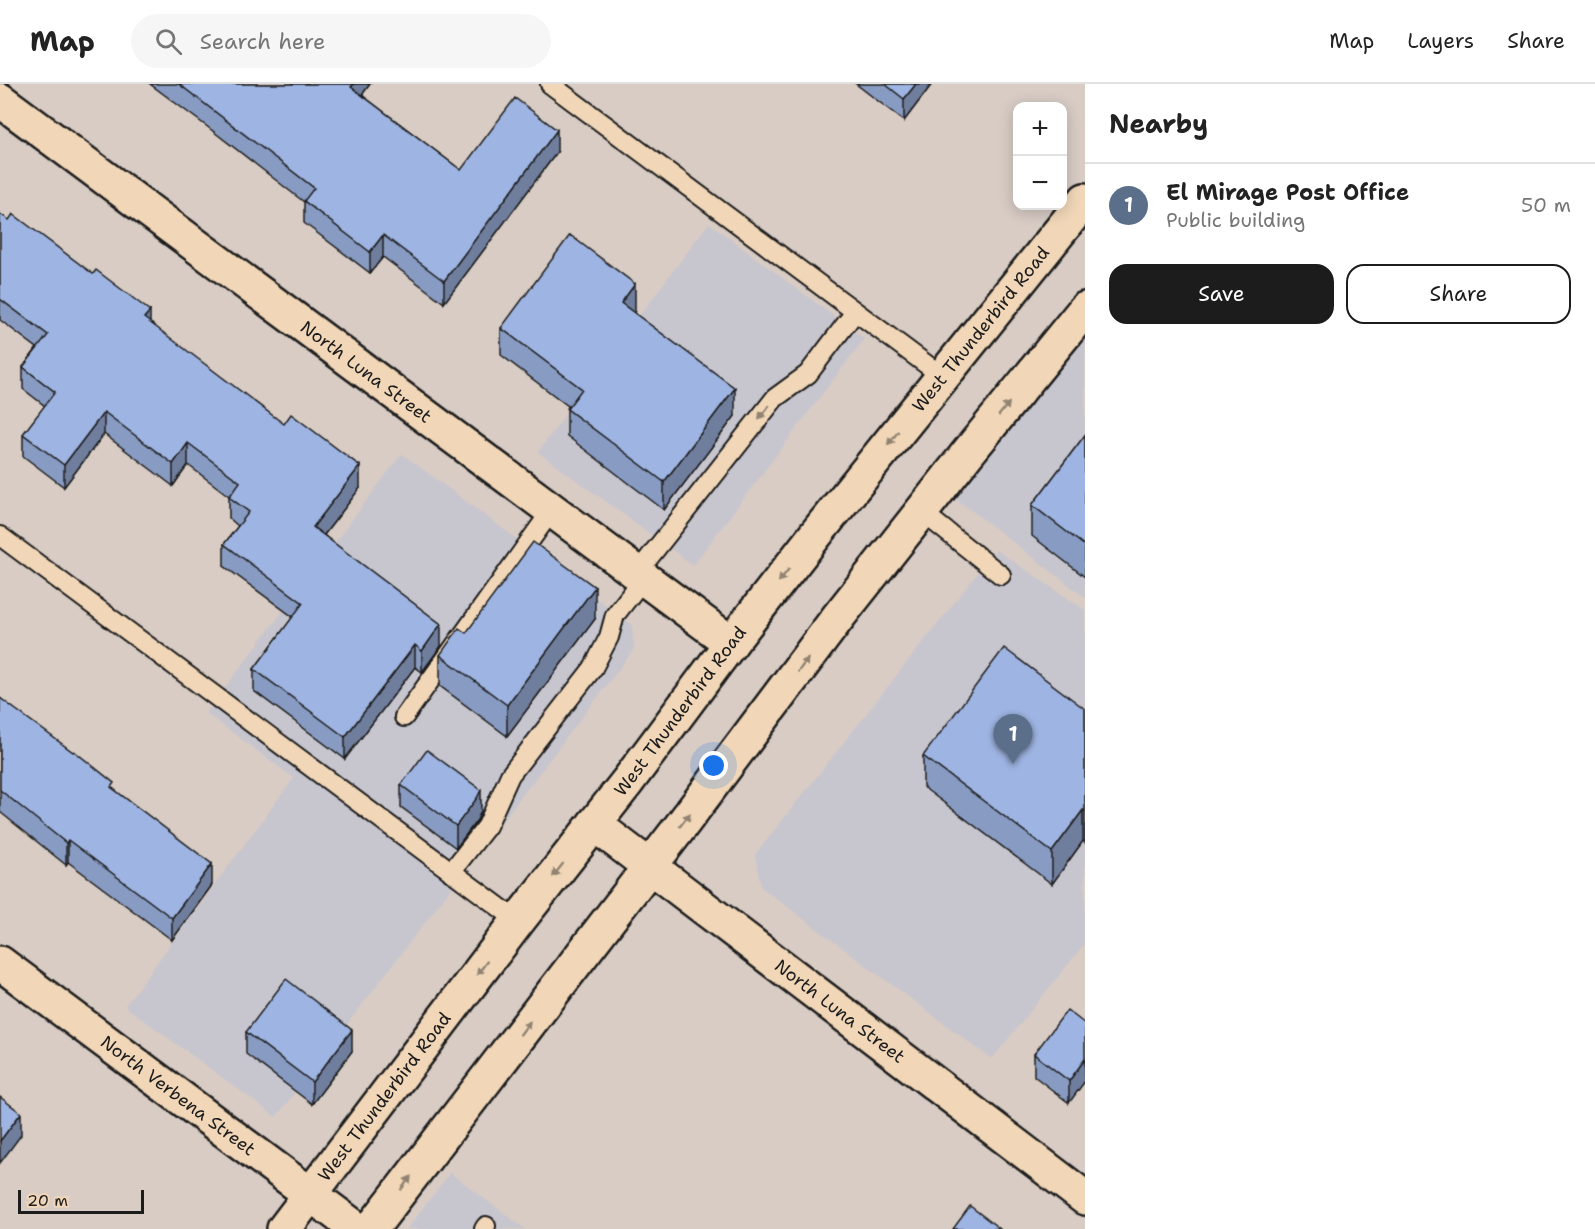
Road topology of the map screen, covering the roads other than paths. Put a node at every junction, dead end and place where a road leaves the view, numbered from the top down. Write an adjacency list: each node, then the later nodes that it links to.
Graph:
1 (550, 84): 5 (lane)
2 (0, 100): 7 (main road, North Luna Street)
3 (1085, 200): 6 (main road, West Thunderbird Road)
4 (1085, 309): 8 (main road, one-way to 4)
5 (855, 312): 6 (lane); 10 (lane, one-way to 10)
6 (942, 376): 12 (main road, West Thunderbird Road, one-way to 12)
7 (552, 510): 10 (main road, North Luna Street); 13 (lane)
8 (922, 512): 11 (lane); 15 (main road, one-way to 8)
9 (0, 536): 16 (lane)
10 (641, 575): 12 (main road, North Luna Street); 16 (lane)
11 (1001, 575)
12 (731, 644): 14 (main road, West Thunderbird Road)
13 (404, 717)
14 (594, 824): 15 (main road, North Luna Street); 17 (main road, West Thunderbird Road, one-way to 17)
15 (649, 866): 20 (main road, North Luna Street); 23 (main road, one-way to 15)
16 (451, 872): 17 (lane)
17 (518, 921): 19 (main road, West Thunderbird Road, one-way to 19)
18 (0, 963): 19 (main road, North Verbena Street)
19 (311, 1195): 21 (main road, West Thunderbird Road); 22 (main road, North Verbena Street)
20 (1085, 1198)
21 (284, 1229)
22 (357, 1229)
23 (371, 1229)

